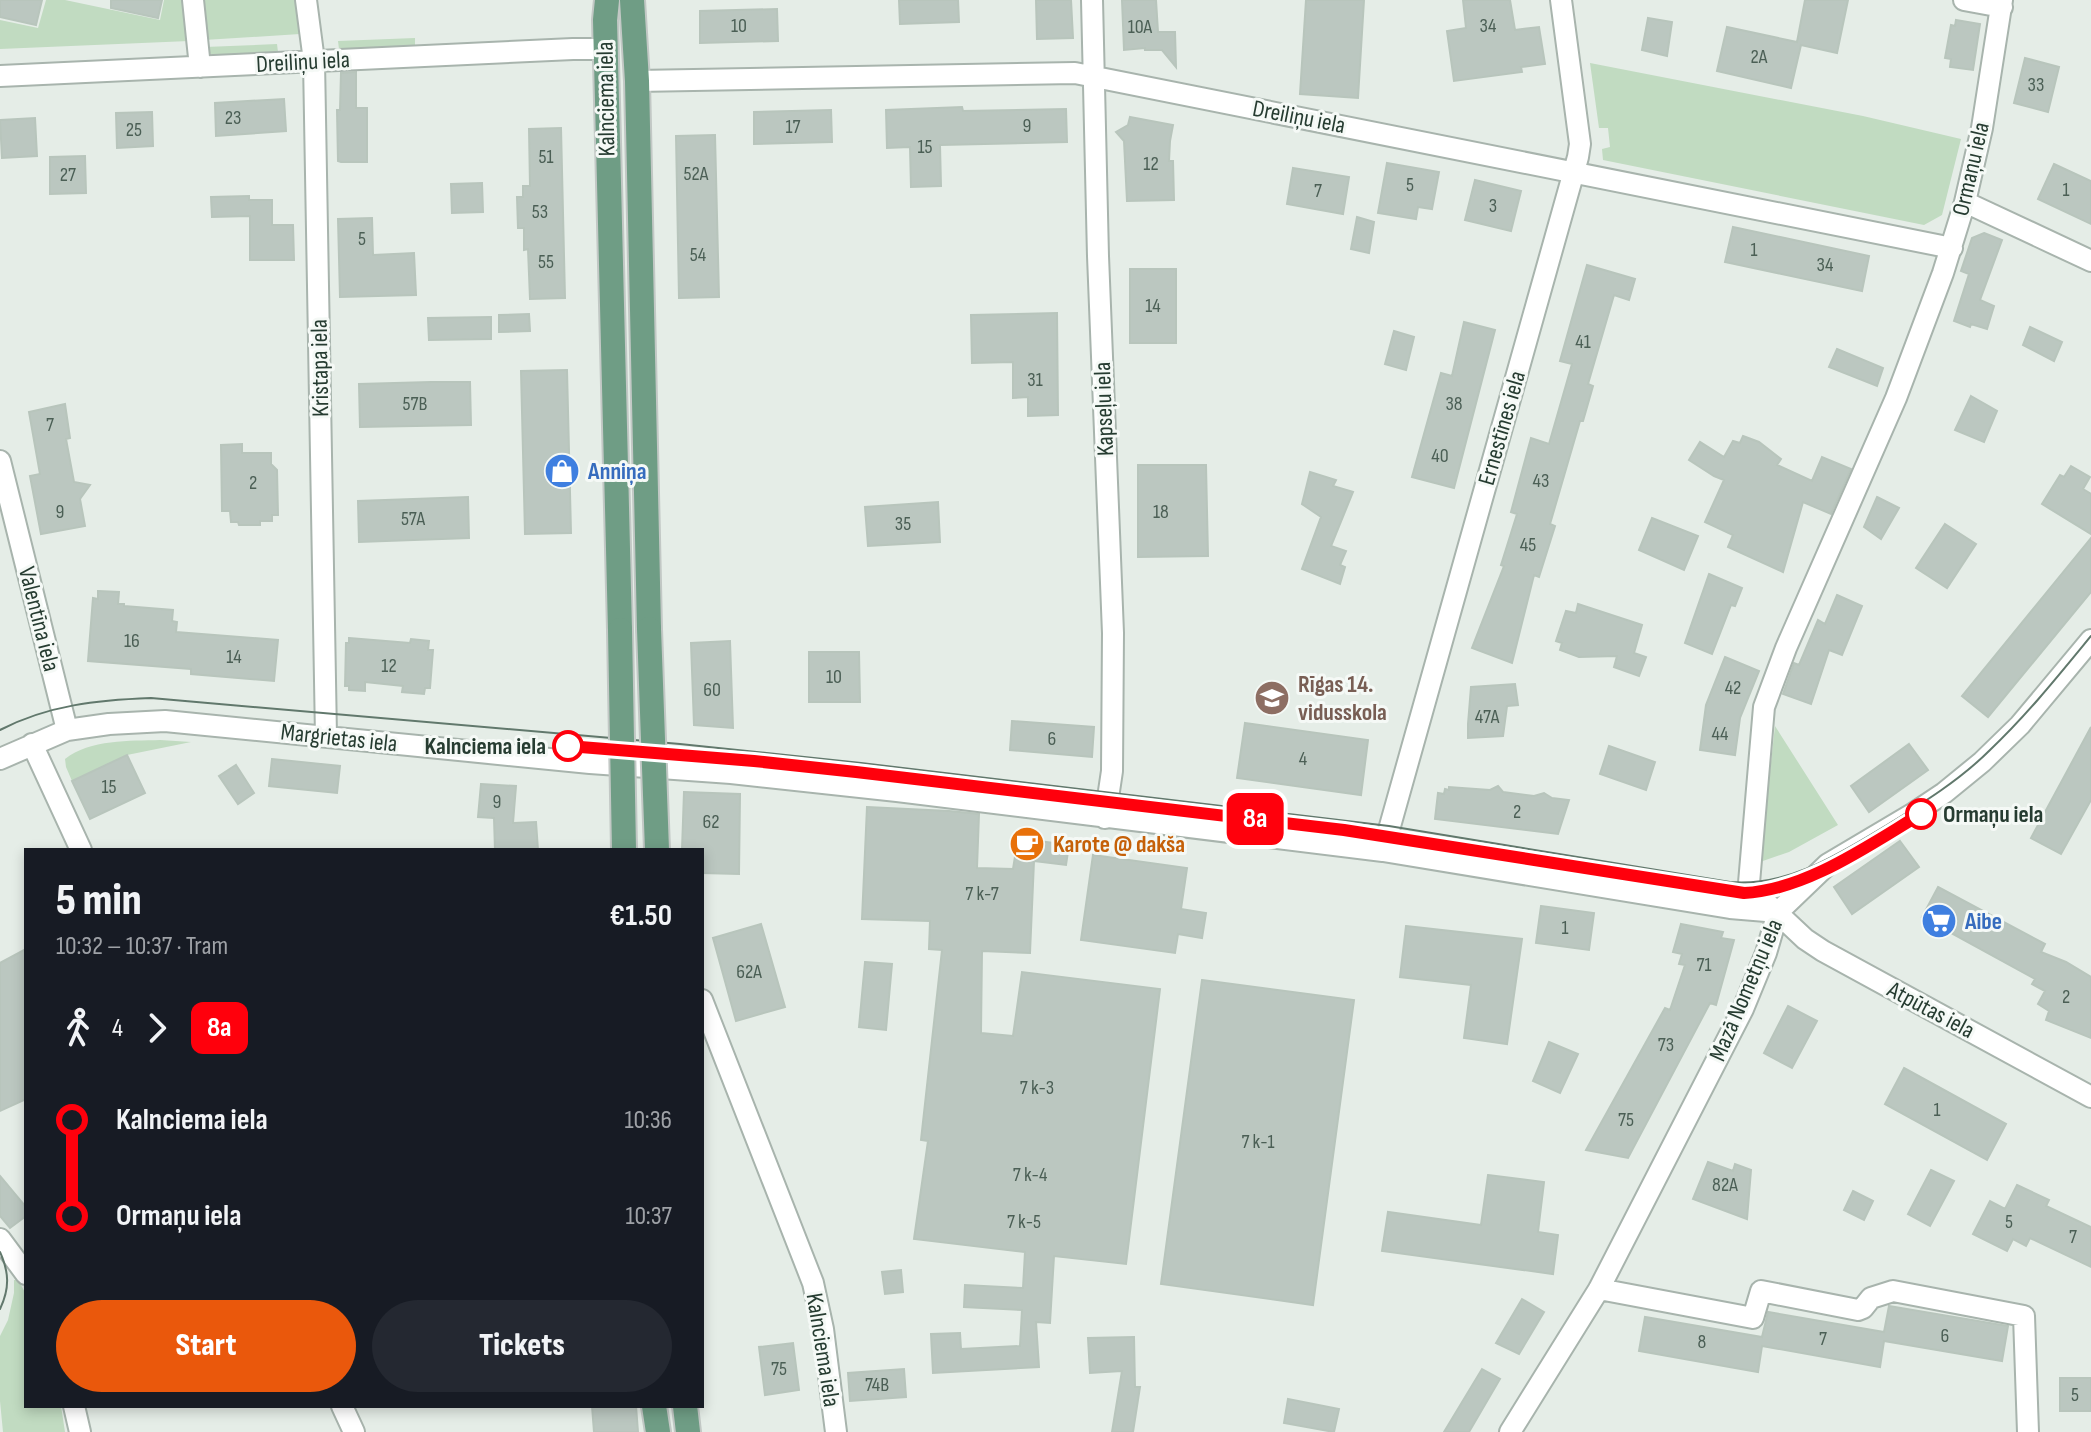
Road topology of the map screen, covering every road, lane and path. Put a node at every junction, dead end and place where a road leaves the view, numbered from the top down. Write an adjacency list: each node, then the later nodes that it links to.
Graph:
1 (193, 0): 11 (street)
2 (306, 0): 10 (street, Kristapa iela)
3 (607, 0): 9 (main road, Kalnciema iela)
4 (632, 0): 14 (main road, Kalnciema iela)
5 (1092, 0): 13 (street, Kapseļu iela)
6 (1561, 0): 15 (street, Ernestīnes iela)
7 (1964, 0): 8 (street)
8 (2002, 3): 16 (street, Ormaņu iela)
9 (605, 49): 10 (street, Dreiliņu iela); 28 (main road, Kalnciema iela, bridge)
10 (314, 61): 11 (street, Dreiliņu iela); 22 (street, Kristapa iela)
11 (200, 67): 12 (street, Dreiliņu iela)
12 (0, 76)
13 (1094, 76): 14 (street, Dreiliņu iela); 15 (street, Dreiliņu iela); 26 (street, Kapseļu iela)
14 (637, 81): 29 (main road, Kalnciema iela, bridge)
15 (1574, 172): 17 (street, Dreiliņu iela); 31 (street, Ernestīnes iela)
16 (1965, 202): 17 (street, Ormaņu iela); 18 (street)
17 (1952, 248): 32 (street, Ormaņu iela)
18 (2091, 261)
19 (0, 461): 21 (street, Valentīna iela)
20 (2091, 640): 32 (street, Mazā Nometņu iela)
21 (67, 730): 22 (street, Margrietas iela); 23 (street, Margrietas iela)
22 (326, 736): 25 (street, Margrietas iela)
23 (32, 744): 24 (street, Margrietas iela); 27 (street)
24 (0, 759)
25 (659, 768): 26 (street, Margrietas iela); 30 (street)
26 (1105, 818): 31 (street, Margrietas iela)
27 (80, 848)
28 (624, 848)
29 (659, 848)
30 (659, 848)
31 (1383, 851): 32 (street, Margrietas iela)
32 (1778, 912): 34 (street, Atpūtas iela); 37 (street, Mazā Nometņu iela)
33 (704, 1005): 46 (street, Kalnciema iela)
34 (2091, 1097)
35 (0, 1239): 36 (street)
36 (24, 1271)
37 (1599, 1289): 47 (street, Mazā Nometņu iela); 48 (street)
38 (74, 1408): 42 (street)
39 (343, 1408): 43 (street)
40 (654, 1408): 44 (main road)
41 (685, 1408): 45 (main road)
42 (80, 1432)
43 (354, 1432)
44 (658, 1432)
45 (688, 1432)
46 (836, 1432)
47 (1510, 1432)
48 (2028, 1432)

